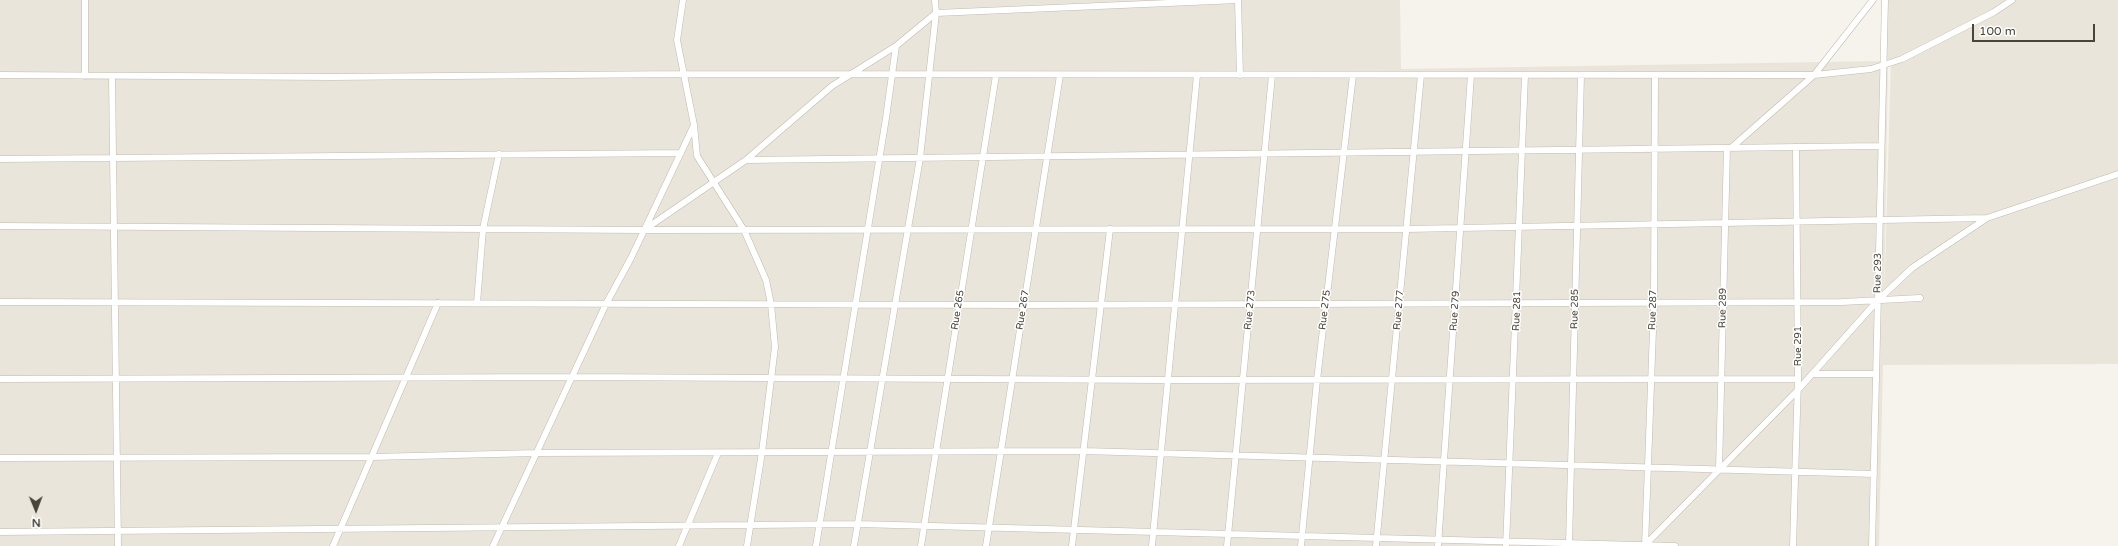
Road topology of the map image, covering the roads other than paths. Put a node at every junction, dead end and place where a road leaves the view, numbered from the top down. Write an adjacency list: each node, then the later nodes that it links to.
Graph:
1 (85, 0): 28 (street)
2 (683, 0): 11 (street)
3 (935, 0): 8 (street)
4 (1238, 0): 8 (street); 19 (street)
5 (1873, 0): 27 (street)
6 (1885, 0): 10 (street, Rue 293)
7 (2012, 0): 10 (street)
8 (936, 13): 9 (street); 15 (street)
9 (896, 46): 13 (street); 14 (street)
10 (1883, 66): 27 (street); 31 (street, Rue 293)
11 (684, 74): 13 (street); 29 (street); 30 (street)
12 (0, 75): 28 (street)
13 (850, 75): 14 (street); 50 (street)
14 (892, 75): 15 (street); 49 (street)
15 (929, 75): 16 (street); 47 (street)
16 (996, 75): 17 (street); 45 (street, Rue 265)
17 (1060, 75): 18 (street); 44 (street, Rue 267)
18 (1197, 75): 19 (street); 43 (street)
19 (1240, 75): 20 (street)
20 (1272, 75): 21 (street); 42 (street, Rue 273)
21 (1353, 75): 22 (street); 40 (street, Rue 275)
22 (1421, 75): 23 (street); 38 (street, Rue 277)
23 (1471, 75): 24 (street); 37 (street, Rue 279)
24 (1526, 75): 25 (street); 35 (street, Rue 281)
25 (1581, 75): 26 (street); 36 (street, Rue 285)
26 (1655, 75): 27 (street); 34 (street, Rue 287)
27 (1814, 75): 33 (street)
28 (85, 76): 29 (street)
29 (112, 76): 46 (street)
30 (694, 125): 39 (street); 52 (street)
31 (1881, 146): 32 (street); 54 (street, Rue 293)
32 (1796, 147): 33 (street); 55 (street, Rue 291)
33 (1729, 148): 34 (street); 56 (street, Rue 289)
34 (1655, 149): 36 (street); 57 (street, Rue 287)
35 (1523, 150): 36 (street); 37 (street); 61 (street, Rue 281)
36 (1579, 150): 59 (street, Rue 285)
37 (1466, 151): 38 (street); 62 (street, Rue 279)
38 (1414, 152): 40 (street); 69 (street, Rue 277)
39 (681, 153): 41 (street); 70 (street)
40 (1344, 153): 42 (street); 68 (street, Rue 275)
41 (499, 154): 46 (street); 63 (street)
42 (1265, 154): 43 (street); 67 (street, Rue 273)
43 (1189, 155): 44 (street); 66 (street)
44 (1048, 156): 45 (street); 74 (street, Rue 267)
45 (983, 157): 47 (street); 64 (street, Rue 265)
46 (113, 158): 48 (street); 60 (street)
47 (920, 158): 49 (street); 73 (street)
48 (0, 159)
49 (879, 159): 50 (street); 72 (street)
50 (746, 160): 52 (street)
51 (2118, 174): 53 (street)
52 (714, 184): 70 (street); 71 (street)
53 (1987, 218): 54 (street); 76 (street)
54 (1880, 220): 55 (street); 76 (street, Rue 293)
55 (1797, 222): 56 (street); 80 (street, Rue 291)
56 (1725, 223): 57 (street); 79 (street, Rue 289)
57 (1654, 224): 59 (street); 83 (street, Rue 287)
58 (0, 226): 60 (street)
59 (1577, 226): 61 (street); 82 (street, Rue 285)
60 (114, 227): 63 (street); 78 (street)
61 (1520, 227): 62 (street); 92 (street, Rue 281)
62 (1460, 228): 69 (street); 91 (street, Rue 279)
63 (483, 229): 70 (street); 84 (street)
64 (971, 229): 73 (street); 74 (street); 87 (street, Rue 265)
65 (1110, 229): 66 (street); 74 (street); 96 (street)
66 (1182, 229): 67 (street); 97 (street)
67 (1258, 229): 68 (street); 88 (street, Rue 273)
68 (1335, 229): 69 (street); 89 (street, Rue 275)
69 (1407, 229): 90 (street, Rue 277)
70 (644, 230): 71 (street); 85 (street)
71 (744, 230): 72 (street); 86 (street)
72 (868, 230): 73 (street); 93 (street)
73 (908, 230): 94 (street)
74 (1036, 230): 95 (street, Rue 267)
75 (1920, 298): 76 (street)
76 (1878, 300): 80 (street); 98 (street); 99 (street, Rue 293)
77 (0, 302): 78 (street)
78 (115, 302): 81 (street); 106 (street)
79 (1724, 302): 80 (street); 83 (street); 119 (street, Rue 289)
80 (1798, 302): 109 (street, Rue 291)
81 (438, 303): 84 (street); 101 (street)
82 (1575, 303): 83 (street); 92 (street); 116 (street, Rue 285)
83 (1654, 303): 118 (street, Rue 287)
84 (477, 304): 85 (street)
85 (606, 304): 86 (street); 100 (street)
86 (771, 304): 93 (street); 102 (street)
87 (959, 304): 94 (street); 95 (street); 107 (street, Rue 265)
88 (1250, 304): 89 (street); 97 (street); 112 (street, Rue 273)
89 (1326, 304): 90 (street); 113 (street, Rue 275)
90 (1399, 304): 91 (street); 114 (street, Rue 277)
91 (1455, 304): 92 (street); 115 (street, Rue 279)
92 (1517, 304): 117 (street, Rue 281)
93 (856, 305): 94 (street); 103 (street)
94 (895, 305): 104 (street)
95 (1024, 305): 96 (street); 108 (street, Rue 267)
96 (1101, 305): 97 (street); 110 (street)
97 (1175, 305): 111 (street)
98 (1813, 374): 99 (street); 120 (street)
99 (1876, 374): 142 (street, Rue 293)
100 (572, 377): 101 (street); 102 (street); 127 (street)
101 (407, 378): 106 (street); 131 (street)
102 (771, 378): 103 (street); 124 (street)
103 (844, 378): 104 (street); 128 (street)
104 (882, 378): 107 (street); 125 (street)
105 (0, 379): 106 (street)
106 (116, 379): 133 (street)
107 (947, 379): 108 (street); 126 (street, Rue 265)
108 (1012, 379): 110 (street); 121 (street, Rue 267)
109 (1798, 379): 119 (street); 120 (street, Rue 291)
110 (1092, 380): 111 (street); 122 (street)
111 (1168, 380): 112 (street); 129 (street)
112 (1243, 380): 113 (street); 130 (street, Rue 273)
113 (1317, 380): 114 (street); 134 (street, Rue 275)
114 (1392, 380): 115 (street); 135 (street, Rue 277)
115 (1450, 380): 117 (street); 136 (street, Rue 279)
116 (1573, 380): 117 (street); 118 (street); 138 (street, Rue 285)
117 (1514, 381): 137 (street, Rue 281)
118 (1651, 381): 119 (street); 139 (street, Rue 287)
119 (1722, 381): 140 (street, Rue 289)
120 (1797, 392): 140 (street); 141 (street, Rue 291)
121 (1001, 451): 122 (street); 126 (street); 149 (street, Rue 267)
122 (1084, 451): 129 (street); 151 (street)
123 (718, 452): 124 (street); 127 (street); 147 (street)
124 (762, 452): 128 (street); 145 (street)
125 (869, 452): 126 (street); 128 (street); 144 (street)
126 (936, 452): 146 (street, Rue 265)
127 (537, 453): 131 (street); 148 (street)
128 (831, 453): 143 (street)
129 (1161, 453): 130 (street); 154 (street)
130 (1236, 456): 134 (street); 155 (street, Rue 273)
131 (372, 457): 133 (street); 150 (street)
132 (0, 458): 133 (street)
133 (117, 458): 152 (street)
134 (1309, 458): 135 (street); 156 (street, Rue 275)
135 (1384, 460): 136 (street); 157 (street, Rue 277)
136 (1444, 462): 137 (street); 158 (street, Rue 279)
137 (1510, 463): 138 (street); 160 (street, Rue 281)
138 (1571, 465): 139 (street); 159 (street, Rue 285)
139 (1648, 467): 140 (street); 175 (street, Rue 287)
140 (1719, 469): 141 (street); 175 (street)
141 (1795, 472): 142 (street); 177 (street, Rue 291)
142 (1874, 474): 178 (street, Rue 293)
143 (820, 524): 144 (street); 145 (street); 166 (street)
144 (858, 524): 146 (street); 167 (street)
145 (750, 525): 147 (street); 165 (street)
146 (924, 525): 149 (street); 168 (street, Rue 265)
147 (687, 526): 148 (street); 164 (street)
148 (500, 527): 150 (street); 163 (street)
149 (989, 527): 151 (street); 169 (street, Rue 267)
150 (341, 529): 152 (street); 162 (street)
151 (1074, 530): 154 (street); 170 (street)
152 (118, 531): 153 (street); 161 (street)
153 (0, 532)
154 (1154, 532): 155 (street); 171 (street)
155 (1228, 534): 156 (street); 172 (street, Rue 273)
156 (1302, 536): 157 (street); 173 (street, Rue 275)
157 (1377, 538): 158 (street); 174 (street, Rue 277)
158 (1439, 543): 160 (street)
159 (1569, 543): 160 (street); 175 (street)
160 (1506, 544)
161 (118, 546)
162 (334, 546)
163 (493, 546)
164 (679, 546)
165 (747, 546)
166 (816, 546)
167 (854, 546)
168 (920, 546)
169 (986, 546)
170 (1072, 546)
171 (1152, 546)
172 (1227, 546)
173 (1301, 546)
174 (1376, 546)
175 (1645, 546): 176 (street)
176 (1674, 546)
177 (1793, 546)
178 (1872, 546)

